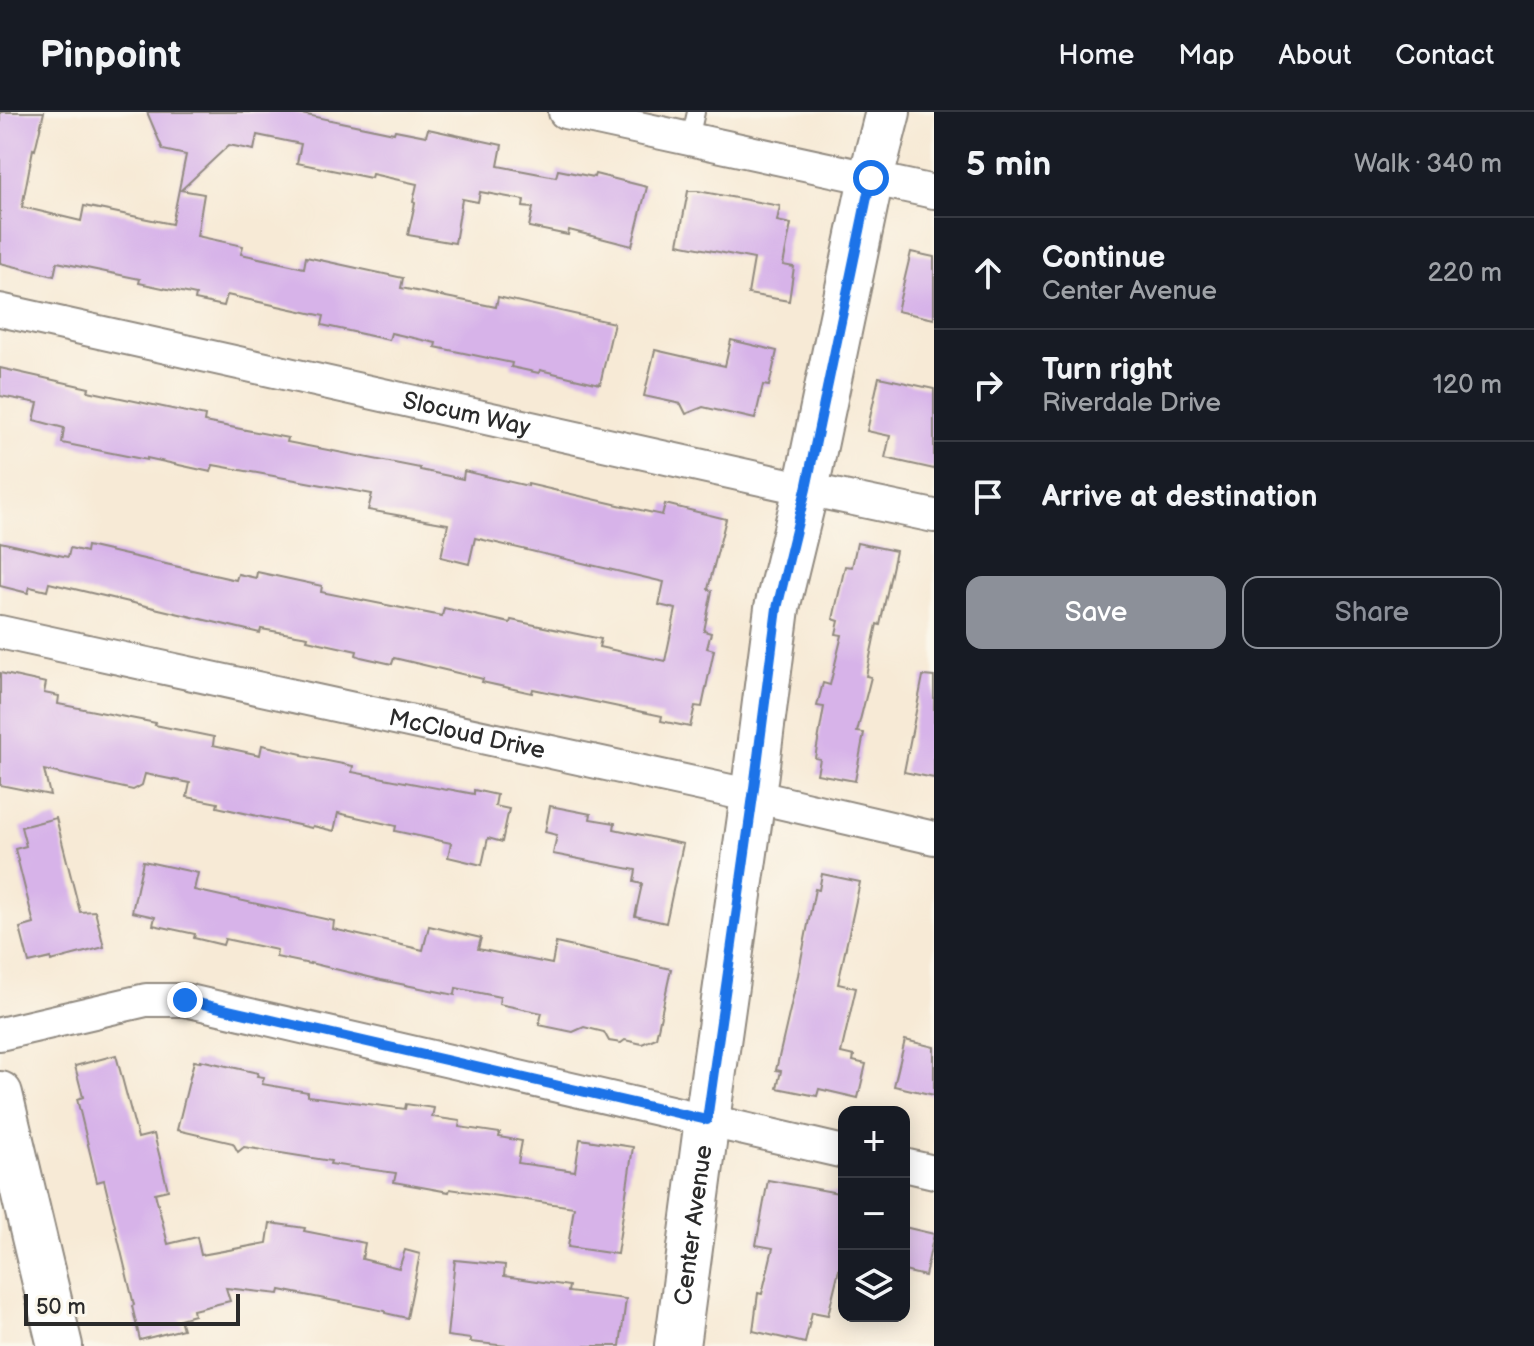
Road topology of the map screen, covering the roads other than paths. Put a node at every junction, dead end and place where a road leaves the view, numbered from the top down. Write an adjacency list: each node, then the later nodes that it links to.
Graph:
1 (565, 112): 3 (street)
2 (888, 112): 5 (main road, Center Avenue)
3 (618, 118): 4 (street)
4 (693, 126): 5 (street)
5 (871, 178): 6 (street); 8 (main road, Center Avenue)
6 (934, 192)
7 (0, 310): 8 (street, Slocum Way)
8 (806, 489): 9 (street, Slocum Way); 11 (main road, Center Avenue)
9 (934, 516)
10 (0, 632): 11 (street, McCloud Drive)
11 (753, 796): 12 (street, McCloud Drive); 15 (main road, Center Avenue)
12 (934, 838)
13 (0, 1034): 15 (street)
14 (0, 1094): 19 (main road)
15 (707, 1120): 16 (street); 20 (main road, Center Avenue)
16 (838, 1151)
17 (910, 1166): 18 (street)
18 (934, 1172)
19 (60, 1346)
20 (677, 1346)

